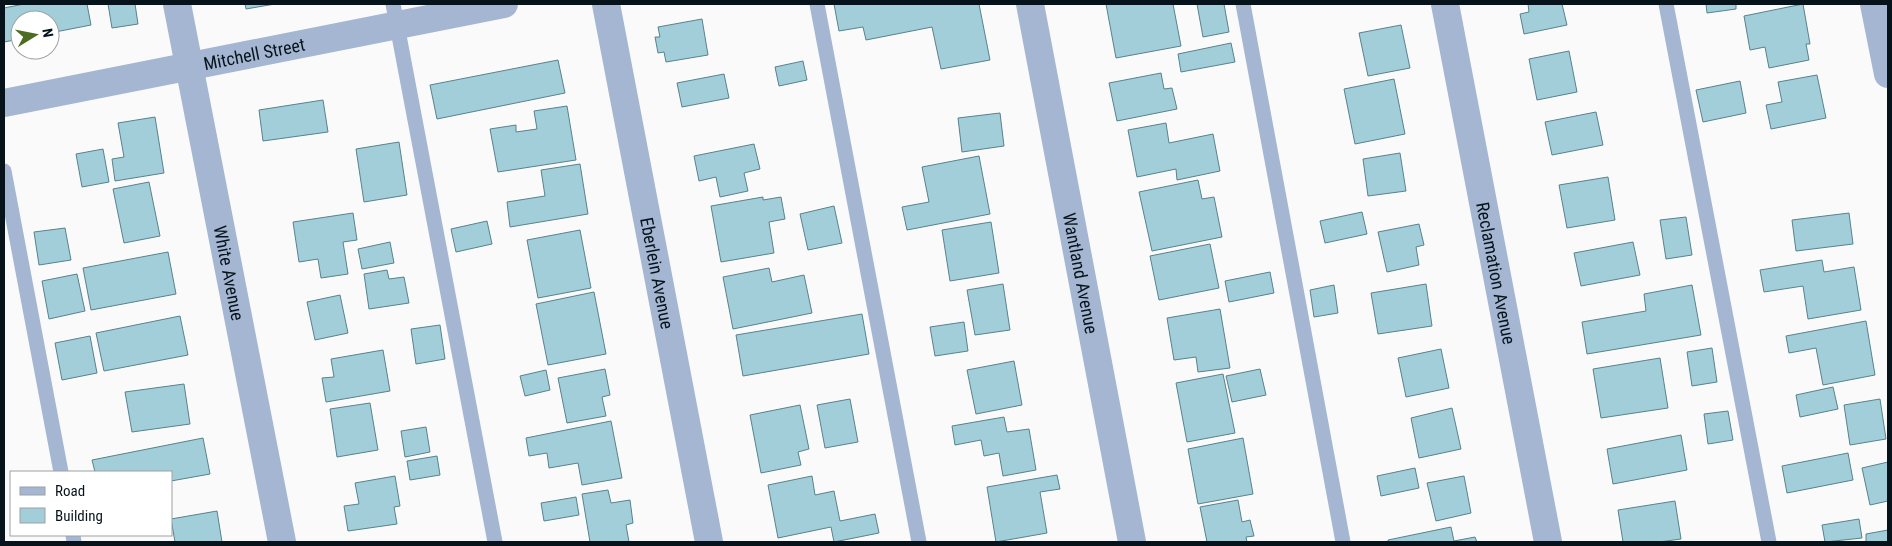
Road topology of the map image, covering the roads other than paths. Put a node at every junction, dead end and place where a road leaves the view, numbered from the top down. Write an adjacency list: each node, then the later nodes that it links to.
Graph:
1 (177, 4): 11 (street, White Avenue)
2 (504, 4): 10 (street, Mitchell Street)
3 (606, 4): 18 (street, Eberlein Avenue)
4 (817, 4): 19 (lane)
5 (1030, 4): 20 (street, Wantland Avenue)
6 (1243, 4): 21 (lane)
7 (1445, 4): 22 (street, Reclamation Avenue)
8 (1666, 4): 23 (lane)
9 (1874, 4): 12 (street)
10 (395, 14): 11 (street, Mitchell Street); 17 (lane)
11 (188, 67): 13 (street, Mitchell Street); 16 (street, White Avenue)
12 (1888, 74)
13 (4, 103)
14 (4, 171): 15 (lane)
15 (61, 471)
16 (282, 542)
17 (495, 542)
18 (709, 542)
19 (919, 542)
20 (1132, 542)
21 (1343, 542)
22 (1548, 542)
23 (1769, 542)

